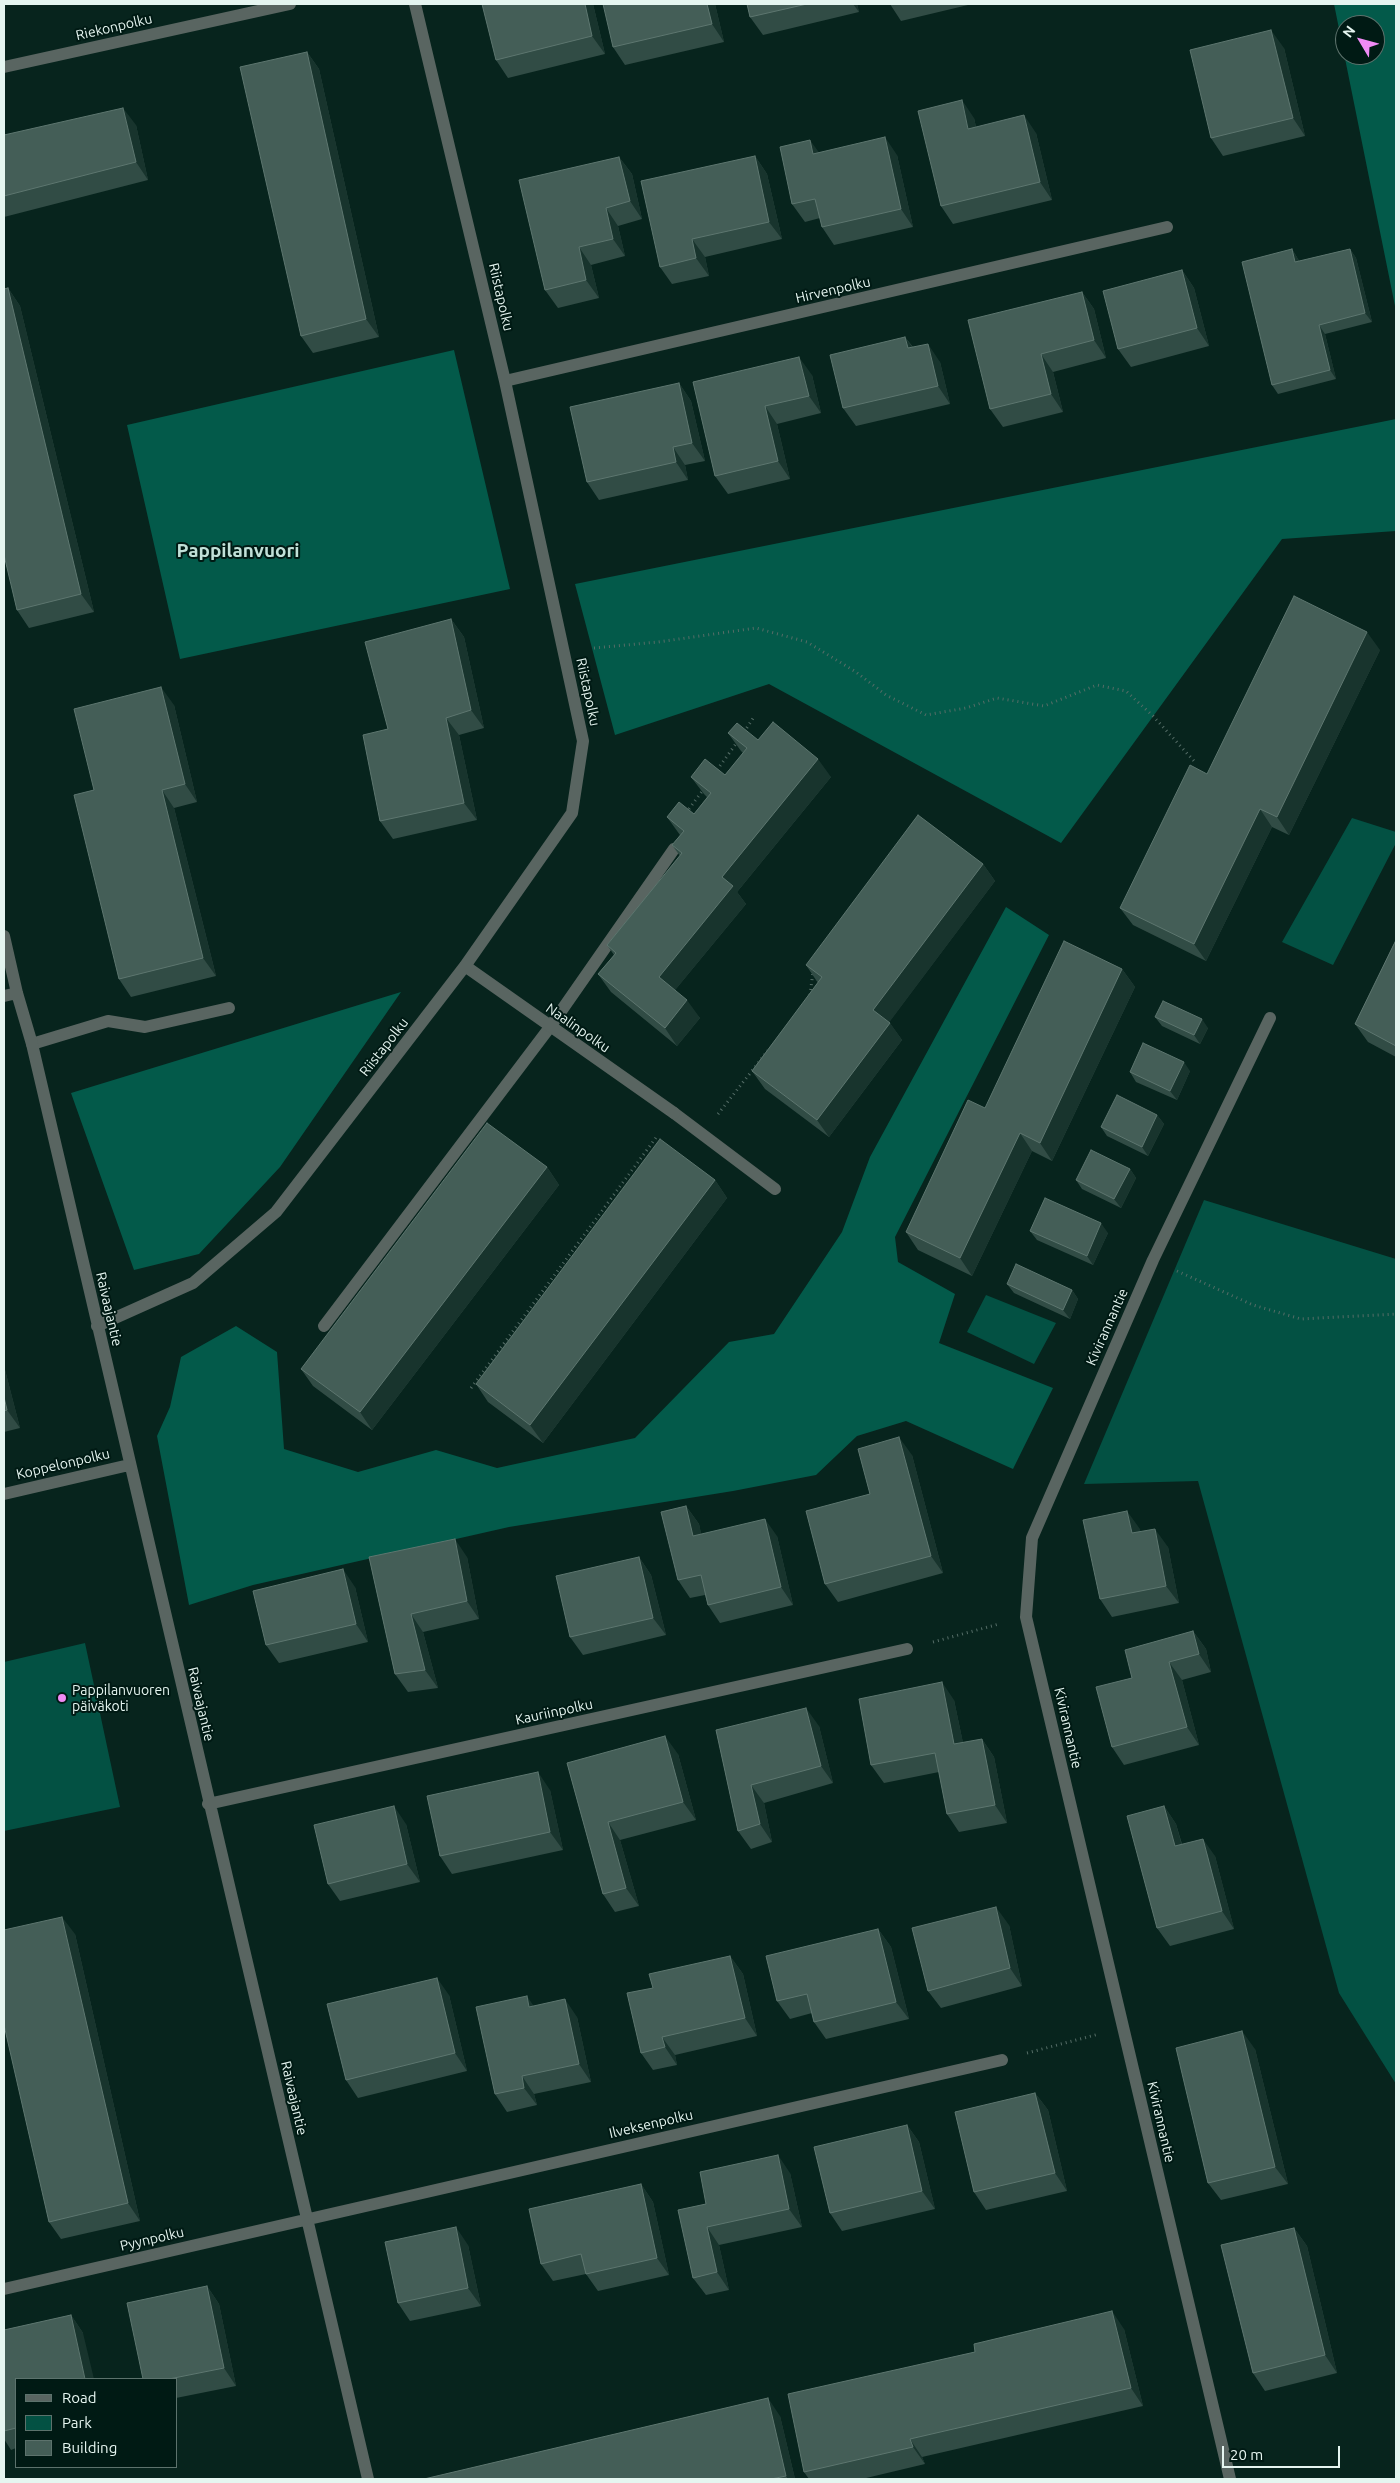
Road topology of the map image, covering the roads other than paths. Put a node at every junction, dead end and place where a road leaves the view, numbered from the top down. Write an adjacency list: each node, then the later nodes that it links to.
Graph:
1 (290, 4): 3 (street, Riekonpolku)
2 (415, 4): 5 (street, Riistapolku)
3 (4, 67)
4 (1167, 227): 5 (street, Hirvenpolku)
5 (505, 381): 8 (street, Riistapolku)
6 (674, 849): 13 (street)
7 (4, 936): 9 (street, Raivaajantie)
8 (465, 966): 13 (street, Naalinpolku); 16 (street, Riistapolku)
9 (17, 993): 10 (street); 14 (street, Raivaajantie)
10 (4, 996)
11 (229, 1008): 14 (street)
12 (1270, 1018): 26 (street, Kivirannantie)
13 (550, 1027): 15 (street, Naalinpolku); 17 (street)
14 (32, 1044): 16 (street, Raivaajantie)
15 (775, 1189)
16 (98, 1326): 18 (street, Raivaajantie)
17 (324, 1326)
18 (129, 1465): 19 (street, Koppelonpolku); 21 (street, Raivaajantie)
19 (4, 1494)
20 (907, 1649): 21 (street, Kauriinpolku)
21 (208, 1804): 23 (street, Raivaajantie)
22 (1002, 2060): 23 (street, Ilveksenpolku)
23 (307, 2218): 24 (street, Pyynpolku); 25 (street, Raivaajantie)
24 (4, 2289)
25 (368, 2479)
26 (1230, 2479)

